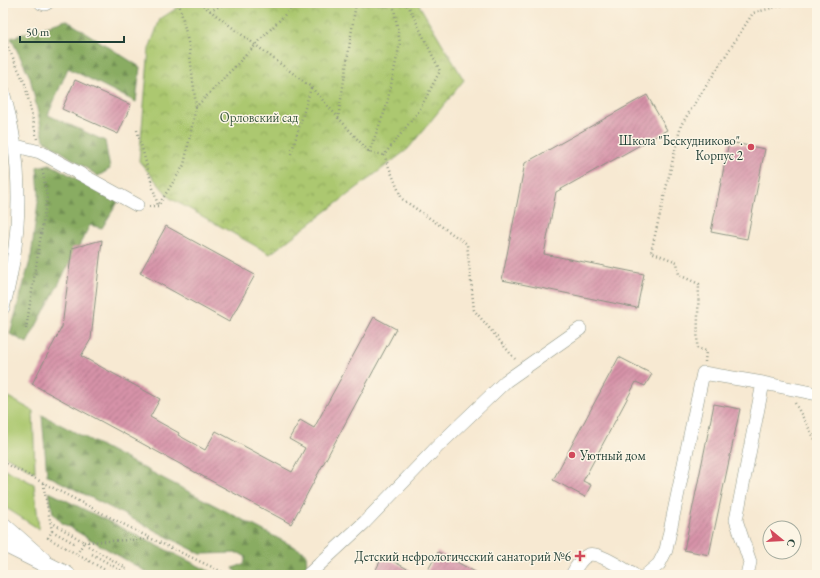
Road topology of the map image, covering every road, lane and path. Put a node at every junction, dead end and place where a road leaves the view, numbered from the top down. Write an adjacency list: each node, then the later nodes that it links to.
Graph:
1 (41, 3): 2 (street)
2 (47, 3)
3 (179, 3): 16 (path)
4 (200, 3): 11 (path)
5 (226, 3): 11 (path)
6 (296, 3): 13 (path)
7 (356, 3): 17 (path)
8 (394, 3): 21 (path)
9 (405, 3): 23 (path)
10 (790, 3): 30 (path)
11 (210, 12): 13 (path)
12 (3, 36): 20 (path)
13 (256, 45): 14 (path); 16 (path)
14 (311, 87): 17 (path); 22 (path)
15 (3, 92): 19 (street)
16 (196, 107): 25 (path)
17 (338, 119): 21 (path)
18 (137, 130): 25 (path)
19 (16, 146): 20 (street); 26 (street)
20 (40, 152): 24 (street); 27 (path)
21 (369, 152): 23 (path)
22 (291, 154)
23 (384, 155): 29 (path)
24 (137, 205): 25 (path)
25 (158, 206)
26 (3, 308)
27 (26, 329)
28 (580, 329): 29 (street)
29 (523, 368): 49 (street)
30 (704, 373): 31 (street); 52 (street)
31 (762, 383): 32 (street); 53 (street)
32 (787, 388): 33 (street); 34 (path)
33 (817, 394)
34 (817, 443)
35 (3, 462): 36 (path)
36 (43, 483): 37 (path); 40 (path)
37 (50, 522): 39 (path); 41 (path)
38 (3, 523): 46 (street)
39 (52, 531): 43 (path); 45 (path)
40 (152, 539): 41 (path); 48 (path)
41 (86, 542): 44 (path); 45 (path)
42 (3, 543): 46 (main road)
43 (74, 543)
44 (90, 553)
45 (77, 554): 47 (path)
46 (60, 571)
47 (114, 575)
48 (229, 575)
49 (308, 575)
50 (572, 575): 51 (street)
51 (634, 575)
52 (646, 575)
53 (747, 575)

